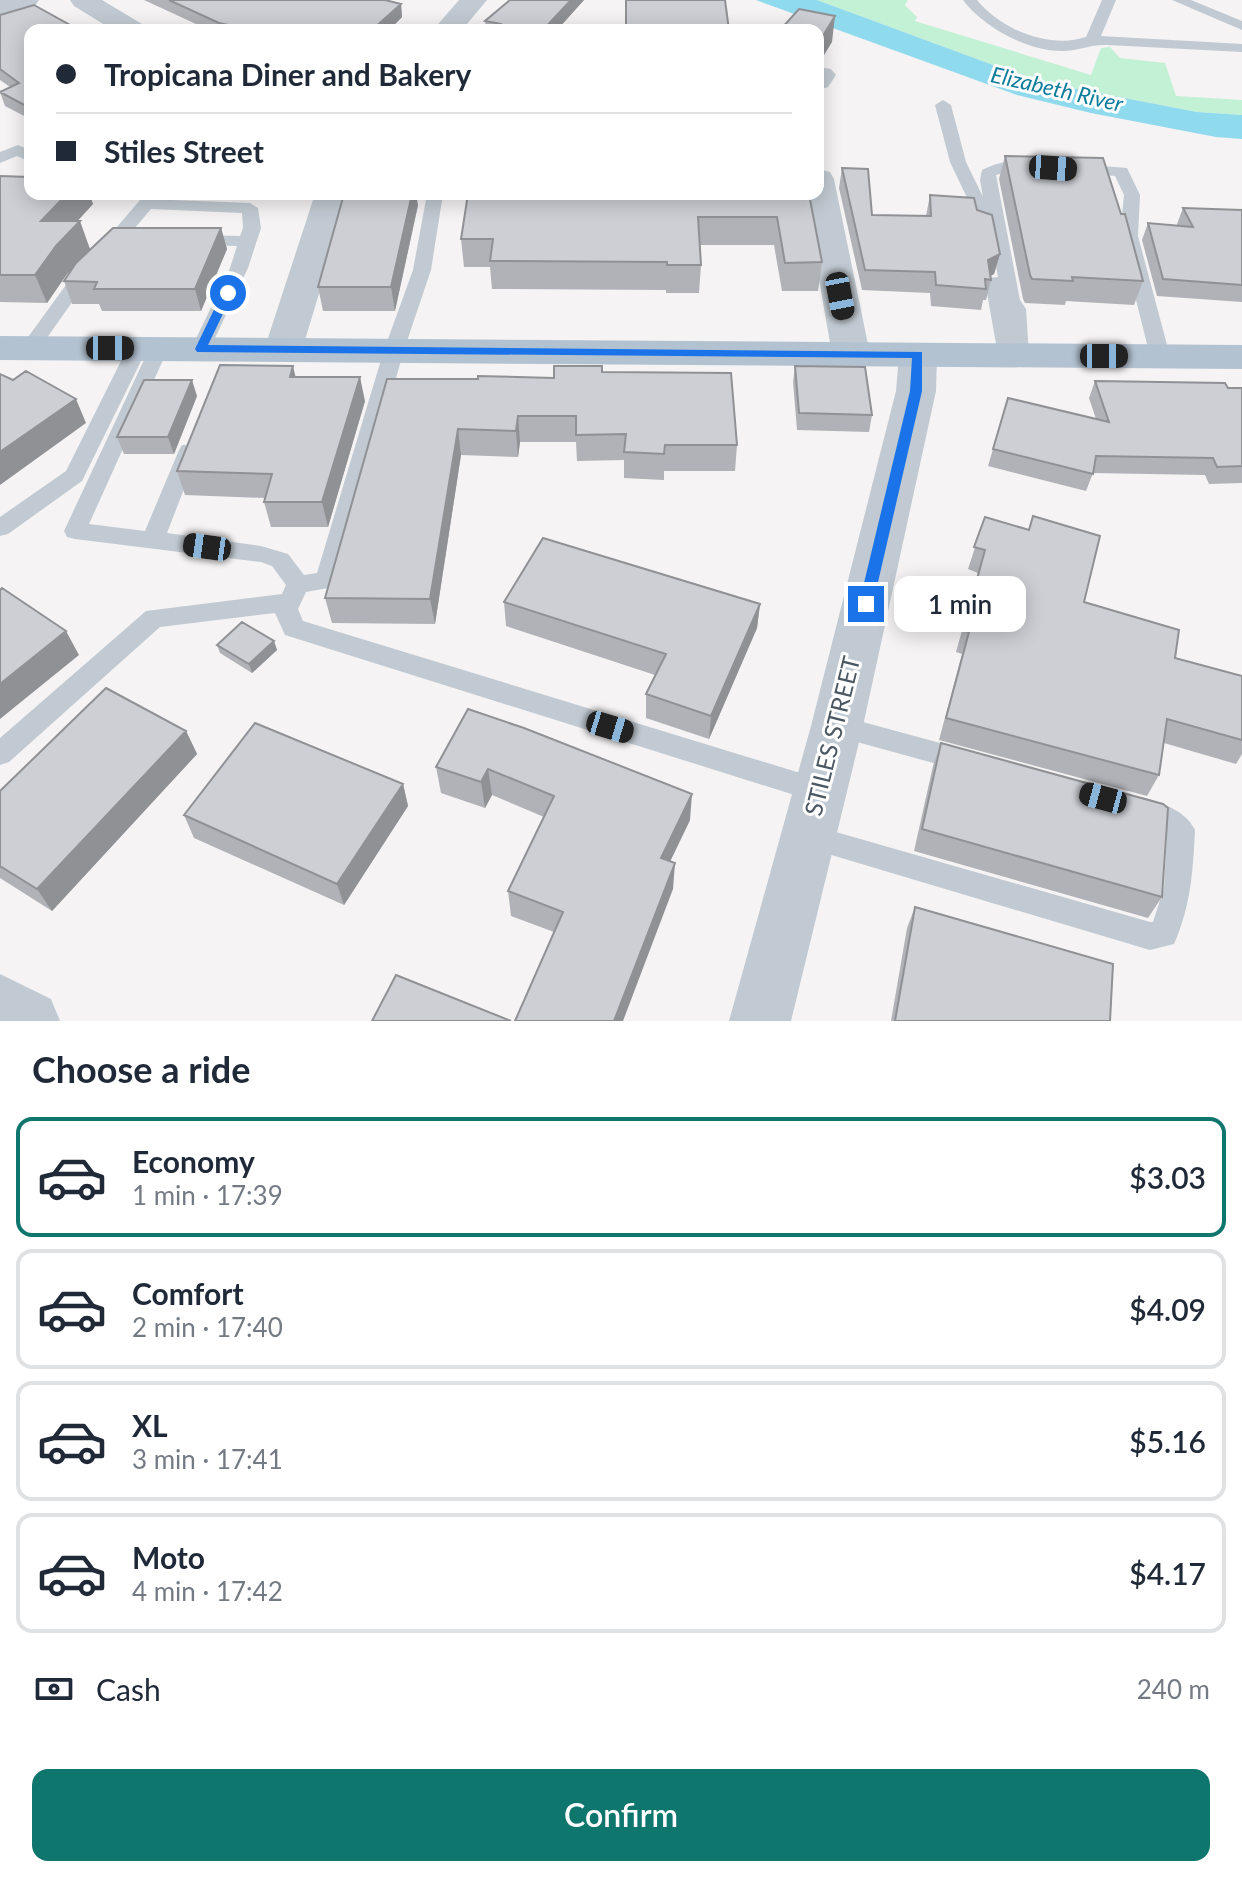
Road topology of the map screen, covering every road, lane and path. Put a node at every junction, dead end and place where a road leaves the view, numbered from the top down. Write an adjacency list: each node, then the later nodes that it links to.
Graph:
1 (26, 0): 7 (street)
2 (83, 0): 8 (street)
3 (474, 0): 9 (street)
4 (970, 0): 11 (lane)
5 (1109, 0): 11 (lane)
6 (1179, 0): 10 (lane)
7 (0, 7)
8 (122, 24)
9 (452, 24)
10 (1242, 26)
11 (1092, 40): 12 (lane)
12 (1242, 48)
13 (943, 105): 26 (lane)
14 (24, 154): 15 (lane)
15 (0, 158)
16 (330, 200): 29 (street)
17 (434, 200): 24 (lane)
18 (822, 200): 30 (street)
19 (245, 201): 20 (lane); 23 (lane)
20 (250, 234): 22 (lane); 32 (lane)
21 (148, 239): 23 (lane)
22 (180, 240)
23 (105, 249): 27 (lane)
24 (401, 336): 29 (main road); 30 (main road); 37 (lane)
25 (1156, 343): 26 (main road); 26 (lane); 33 (main road)
26 (1016, 347): 31 (main road)
27 (15, 348): 28 (main road)
28 (147, 349): 32 (main road); 35 (lane); 36 (lane)
29 (283, 350): 32 (main road)
30 (851, 354): 31 (main road)
31 (918, 355): 38 (street, STILES STREET)
32 (217, 357)
33 (1242, 357)
34 (198, 428): 36 (lane)
35 (0, 528)
36 (153, 540): 37 (lane)
37 (293, 593): 39 (lane); 42 (lane)
38 (837, 726): 40 (lane); 42 (street, STILES STREET)
39 (0, 754)
40 (997, 769)
41 (1115, 802): 42 (lane)
42 (814, 813): 45 (street, STILES STREET)
43 (0, 1004): 44 (street)
44 (29, 1021)
45 (760, 1021)

